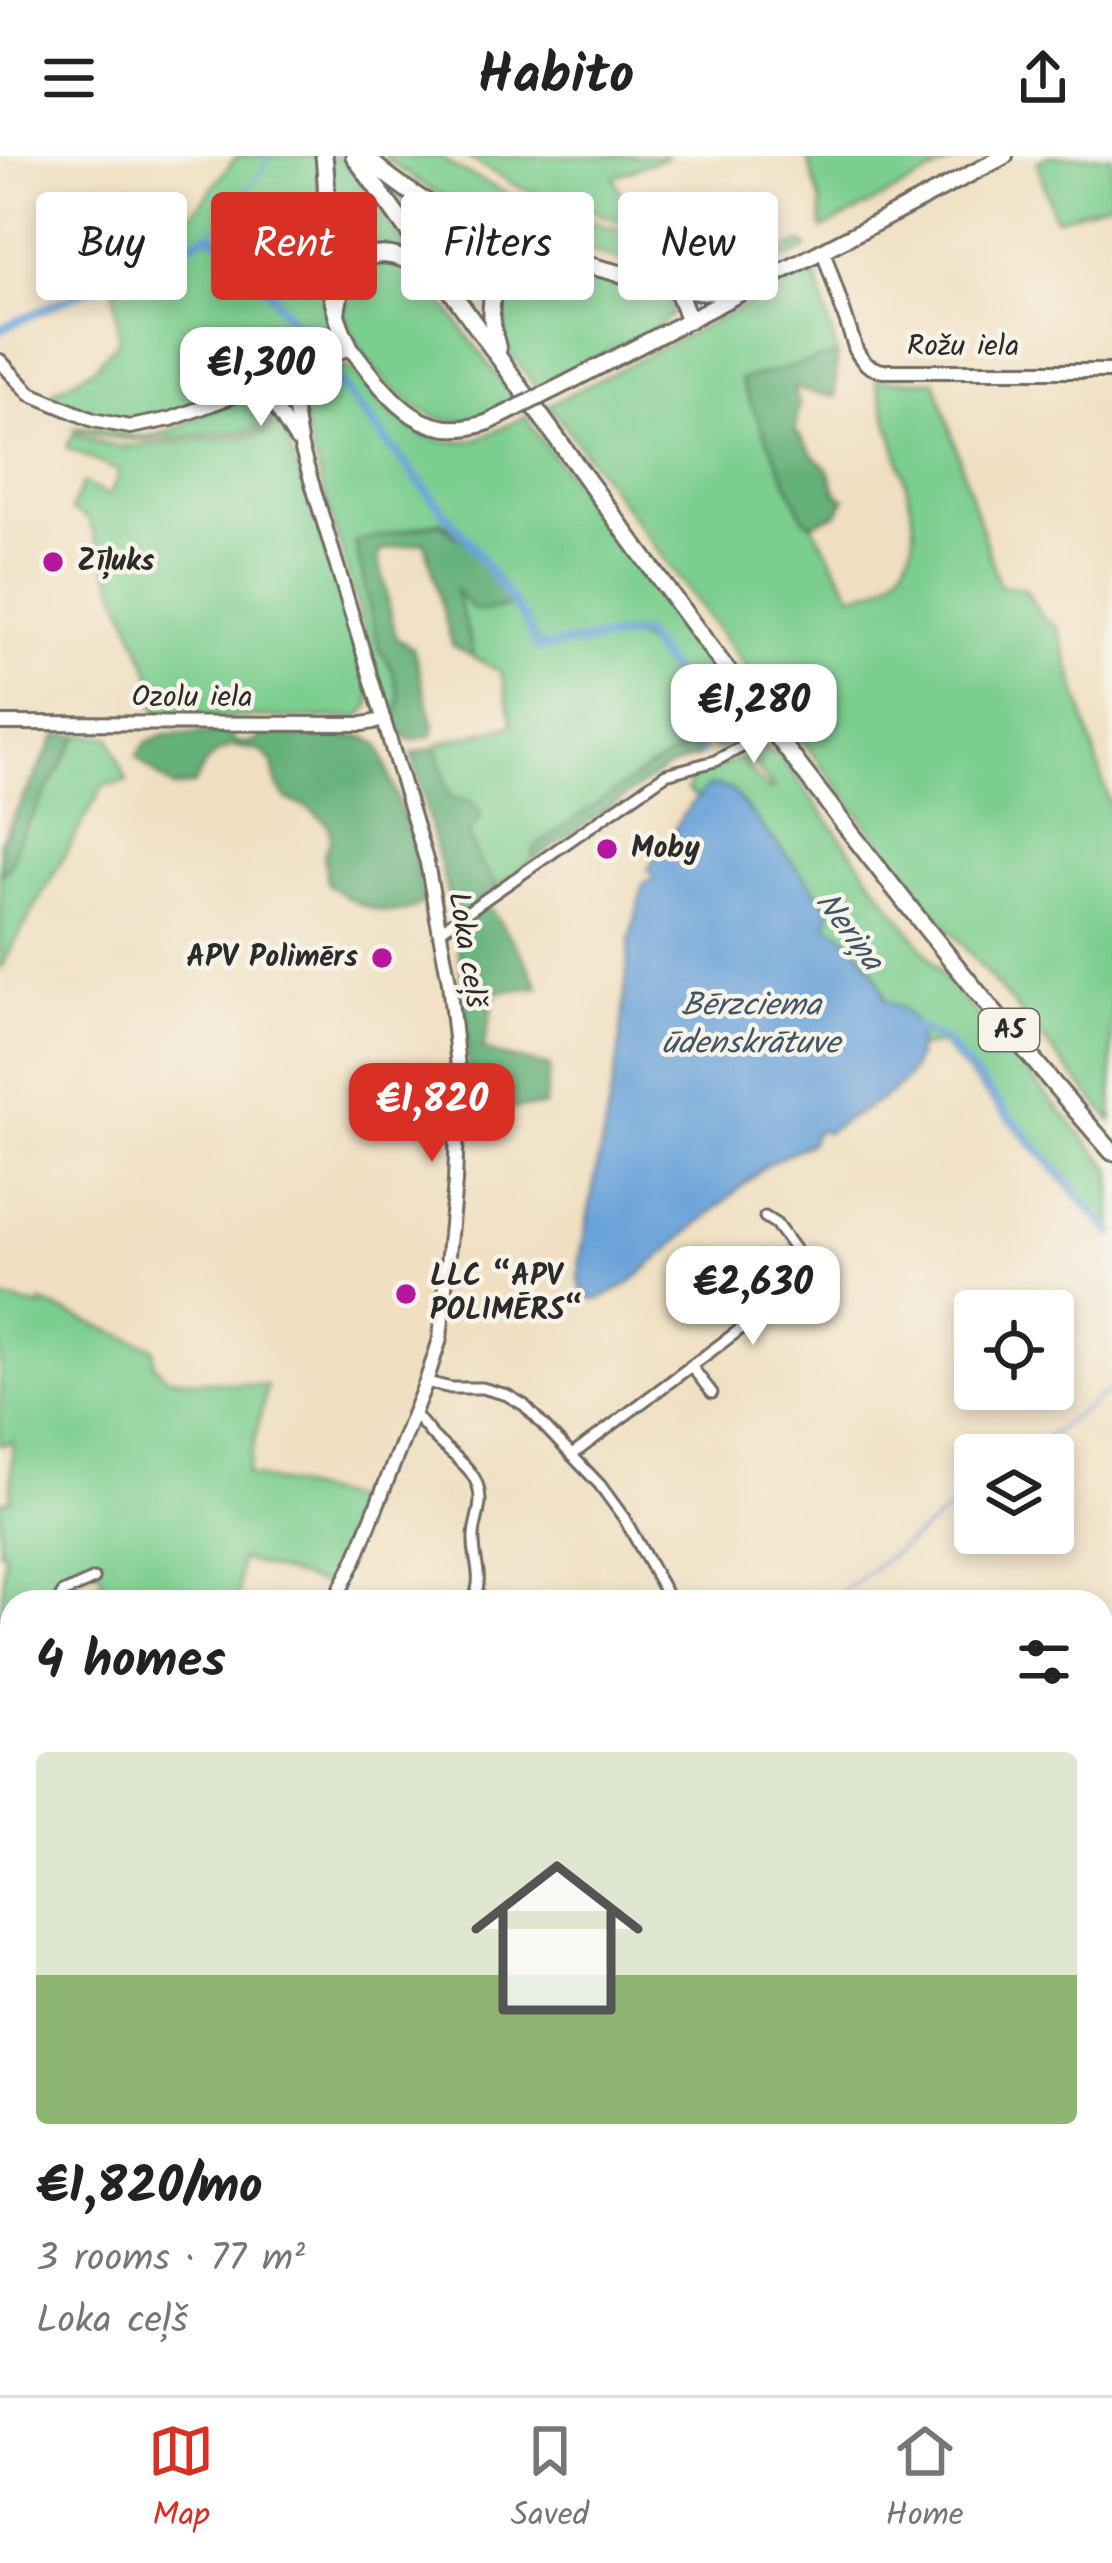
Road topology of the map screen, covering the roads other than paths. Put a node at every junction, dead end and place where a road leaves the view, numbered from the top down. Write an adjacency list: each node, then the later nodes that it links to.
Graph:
1 (324, 156): 14 (highway)
2 (354, 156): 6 (highway, A5)
3 (365, 156): 5 (highway)
4 (1005, 156): 7 (main road)
5 (410, 192)
6 (401, 222)
7 (823, 250): 9 (main road); 19 (main road, Rožu iela)
8 (401, 257): 14 (highway)
9 (778, 273)
10 (457, 300): 17 (highway, A5)
11 (491, 300): 17 (highway)
12 (681, 300): 15 (highway)
13 (727, 300): 15 (main road)
14 (337, 320): 16 (highway)
15 (689, 320): 16 (main road, bridge)
16 (350, 347): 20 (main road)
17 (500, 359): 25 (highway, A5)
18 (0, 361): 21 (main road)
19 (1112, 371)
20 (289, 375): 21 (main road); 22 (main road, Loka ceļš)
21 (261, 385): 22 (main road, Loka ceļš)
22 (301, 447): 23 (main road, Loka ceļš)
23 (384, 720): 24 (main road, Ozolu iela); 26 (main road, Loka ceļš)
24 (0, 723)
25 (772, 731): 26 (street); 27 (highway, A5)
26 (441, 930): 30 (main road, Loka ceļš)
27 (1112, 1152)
28 (765, 1216): 29 (street)
29 (692, 1366): 31 (street); 33 (street)
30 (426, 1382): 32 (main road, Loka ceļš); 33 (street)
31 (712, 1393)
32 (412, 1414): 36 (main road, Loka ceļš); 37 (street)
33 (572, 1455): 38 (street)
34 (94, 1579): 35 (street)
35 (70, 1590)
36 (340, 1590)
37 (477, 1590)
38 (664, 1590)

